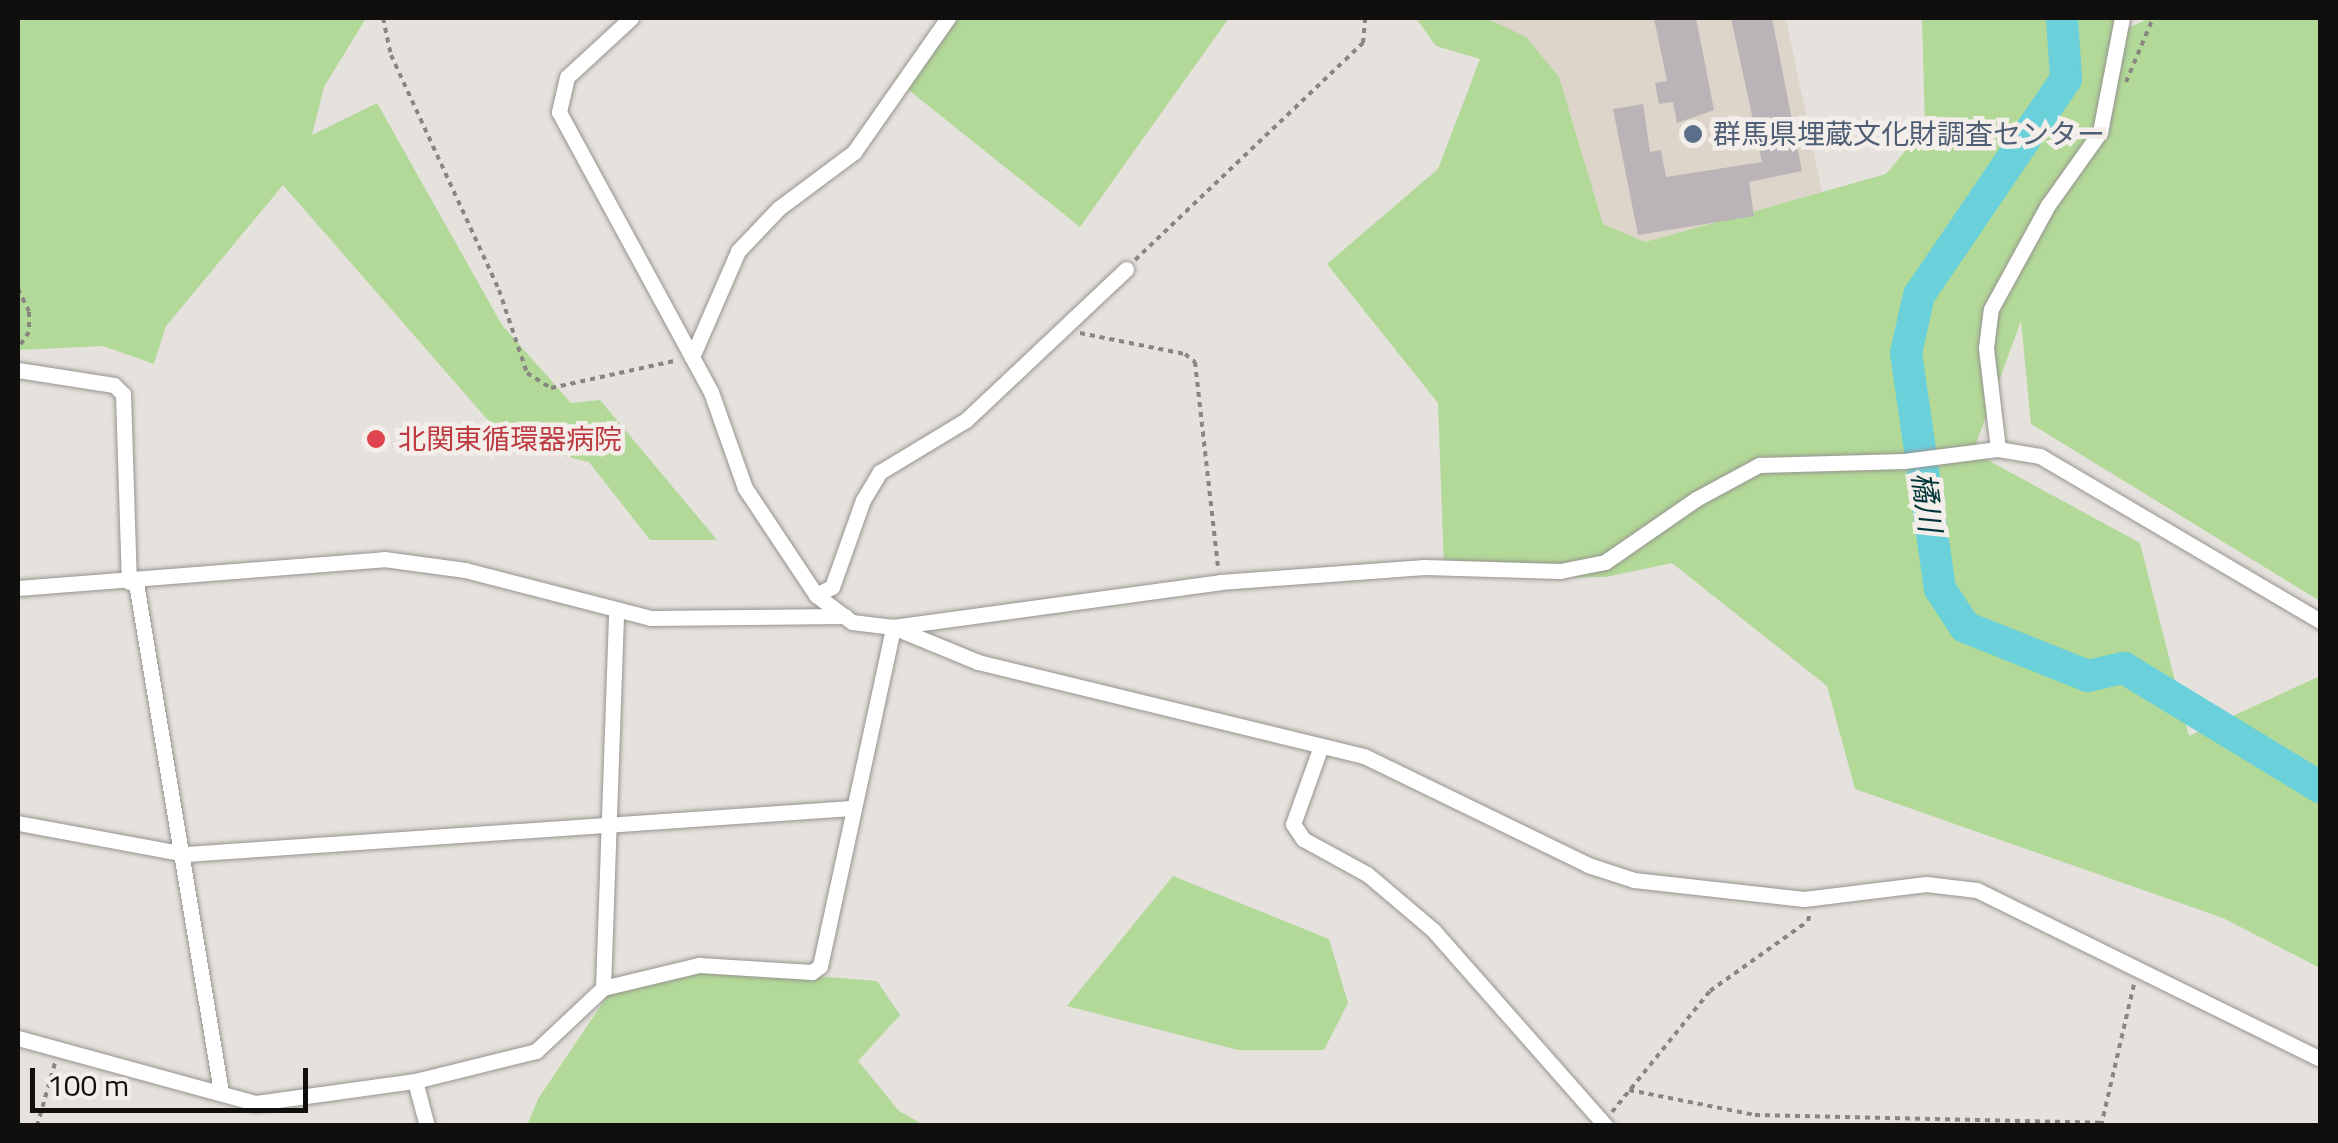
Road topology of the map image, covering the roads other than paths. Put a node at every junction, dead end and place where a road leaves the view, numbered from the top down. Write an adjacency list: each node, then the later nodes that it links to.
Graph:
1 (631, 18): 5 (street)
2 (948, 18): 5 (street)
3 (2122, 18): 7 (street)
4 (1126, 268): 10 (street)
5 (692, 357): 10 (street)
6 (18, 370): 8 (street)
7 (1998, 449): 13 (street); 14 (street)
8 (133, 582): 9 (street); 11 (street); 19 (street)
9 (18, 588)
10 (816, 595): 12 (street)
11 (616, 613): 12 (street); 18 (street)
12 (845, 616): 14 (street)
13 (2320, 621)
14 (893, 627): 15 (street); 16 (street)
15 (1321, 746): 22 (street); 25 (street)
16 (851, 808): 18 (street); 20 (street)
17 (18, 823): 19 (street)
18 (608, 825): 19 (street); 20 (street)
19 (186, 854): 24 (street)
20 (603, 988): 23 (street)
21 (18, 1038): 24 (street)
22 (2320, 1059)
23 (415, 1081): 24 (street); 26 (street)
24 (221, 1092)
25 (1605, 1123)
26 (427, 1126)

